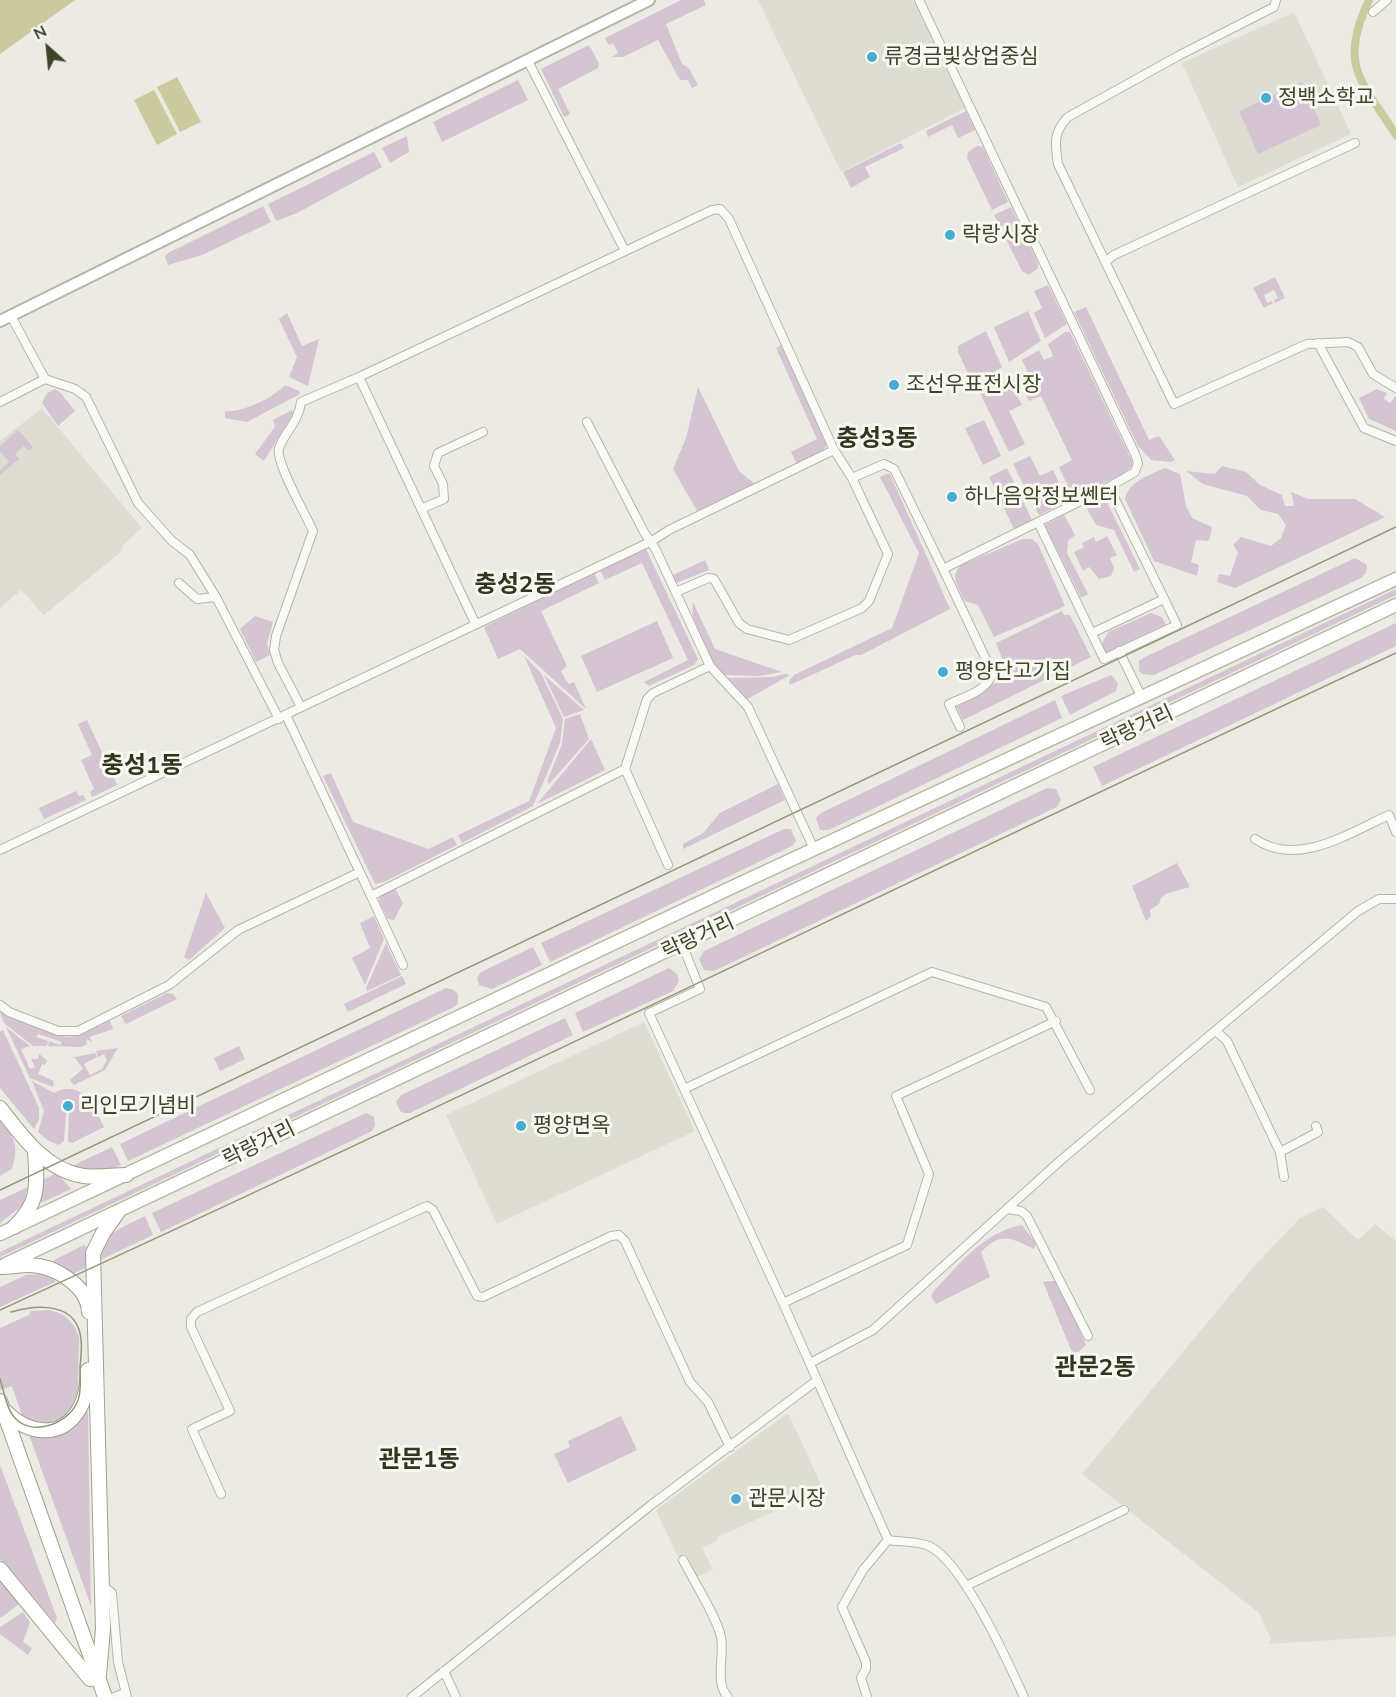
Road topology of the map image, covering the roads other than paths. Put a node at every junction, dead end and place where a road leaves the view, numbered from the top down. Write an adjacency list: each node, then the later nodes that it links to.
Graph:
1 (649, 0): 6 (main road)
2 (919, 0): 22 (street)
3 (1276, 0): 9 (street)
4 (1387, 0): 5 (street)
5 (1373, 12)
6 (528, 61): 8 (street); 10 (main road)
7 (1355, 143): 9 (street)
8 (625, 251): 13 (street); 20 (street)
9 (1105, 262): 12 (street)
10 (11, 316): 11 (main road); 14 (street)
11 (0, 321)
12 (1318, 342): 15 (street); 19 (street)
13 (359, 377): 23 (street); 38 (street)
14 (45, 379): 16 (street); 30 (street)
15 (1396, 388)
16 (0, 402)
17 (587, 422): 25 (street)
18 (483, 432): 23 (street)
19 (1396, 441)
20 (834, 450): 21 (street); 25 (street)
21 (852, 478): 26 (street); 29 (street)
22 (1109, 487): 24 (street); 31 (street)
23 (421, 509): 33 (street)
24 (1038, 522): 26 (street); 34 (street)
25 (652, 541): 29 (street); 33 (street)
26 (943, 569): 40 (street)
27 (1396, 579): 37 (main road, 락랑거리)
28 (179, 583): 30 (street)
29 (676, 592): 36 (street)
30 (216, 597): 39 (street)
31 (1164, 599): 34 (street); 35 (street)
32 (1396, 605): 51 (main road, 락랑거리)
33 (475, 623): 38 (street)
34 (1092, 633): 35 (street)
35 (1119, 651): 37 (street)
36 (710, 666): 41 (street); 45 (street)
37 (1142, 698): 45 (main road, 락랑거리)
38 (301, 708): 39 (street)
39 (283, 717): 46 (street); 48 (street)
40 (960, 727)
41 (625, 769): 47 (street); 49 (street)
42 (1392, 813): 43 (street); 44 (street)
43 (1396, 832)
44 (1254, 839)
45 (814, 849): 62 (main road, 락랑거리)
46 (0, 850)
47 (668, 865)
48 (360, 872): 49 (street); 53 (street)
49 (371, 896): 52 (street)
50 (1396, 899): 55 (street)
51 (682, 944): 56 (street); 65 (main road, 락랑거리)
52 (402, 965)
53 (0, 1005)
54 (1056, 1021): 56 (street); 57 (street); 69 (street)
55 (1217, 1032): 61 (street); 64 (street)
56 (684, 1089): 69 (street)
57 (1090, 1090)
58 (0, 1108): 60 (highway)
59 (1316, 1126): 61 (street)
60 (35, 1151): 62 (highway); 66 (highway)
61 (1280, 1152): 63 (street)
62 (126, 1175): 66 (main road, 락랑거리)
63 (1284, 1177)
64 (1007, 1209): 70 (street); 71 (street)
65 (118, 1212): 68 (main road, 락랑거리); 81 (highway)
66 (14, 1227): 67 (main road, 락랑거리)
67 (0, 1234)
68 (0, 1267): 73 (highway)
69 (783, 1303): 71 (street)
70 (1088, 1336)
71 (810, 1363): 72 (street)
72 (816, 1382): 75 (street); 78 (street)
73 (1, 1405): 84 (highway)
74 (0, 1428): 84 (highway)
75 (730, 1447): 76 (street); 83 (street)
76 (221, 1494)
77 (1124, 1510): 82 (street)
78 (888, 1540): 82 (street); 92 (street)
79 (683, 1560): 91 (street)
80 (0, 1569): 84 (highway)
81 (101, 1584): 84 (highway); 85 (street)
82 (966, 1586): 93 (street)
83 (444, 1671): 89 (street); 90 (street)
84 (95, 1677): 86 (highway); 87 (highway)
85 (126, 1695): 88 (street)
86 (95, 1697)
87 (105, 1697)
88 (114, 1697)
89 (412, 1697)
90 (456, 1697)
91 (728, 1697)
92 (867, 1697)
93 (1024, 1697)

